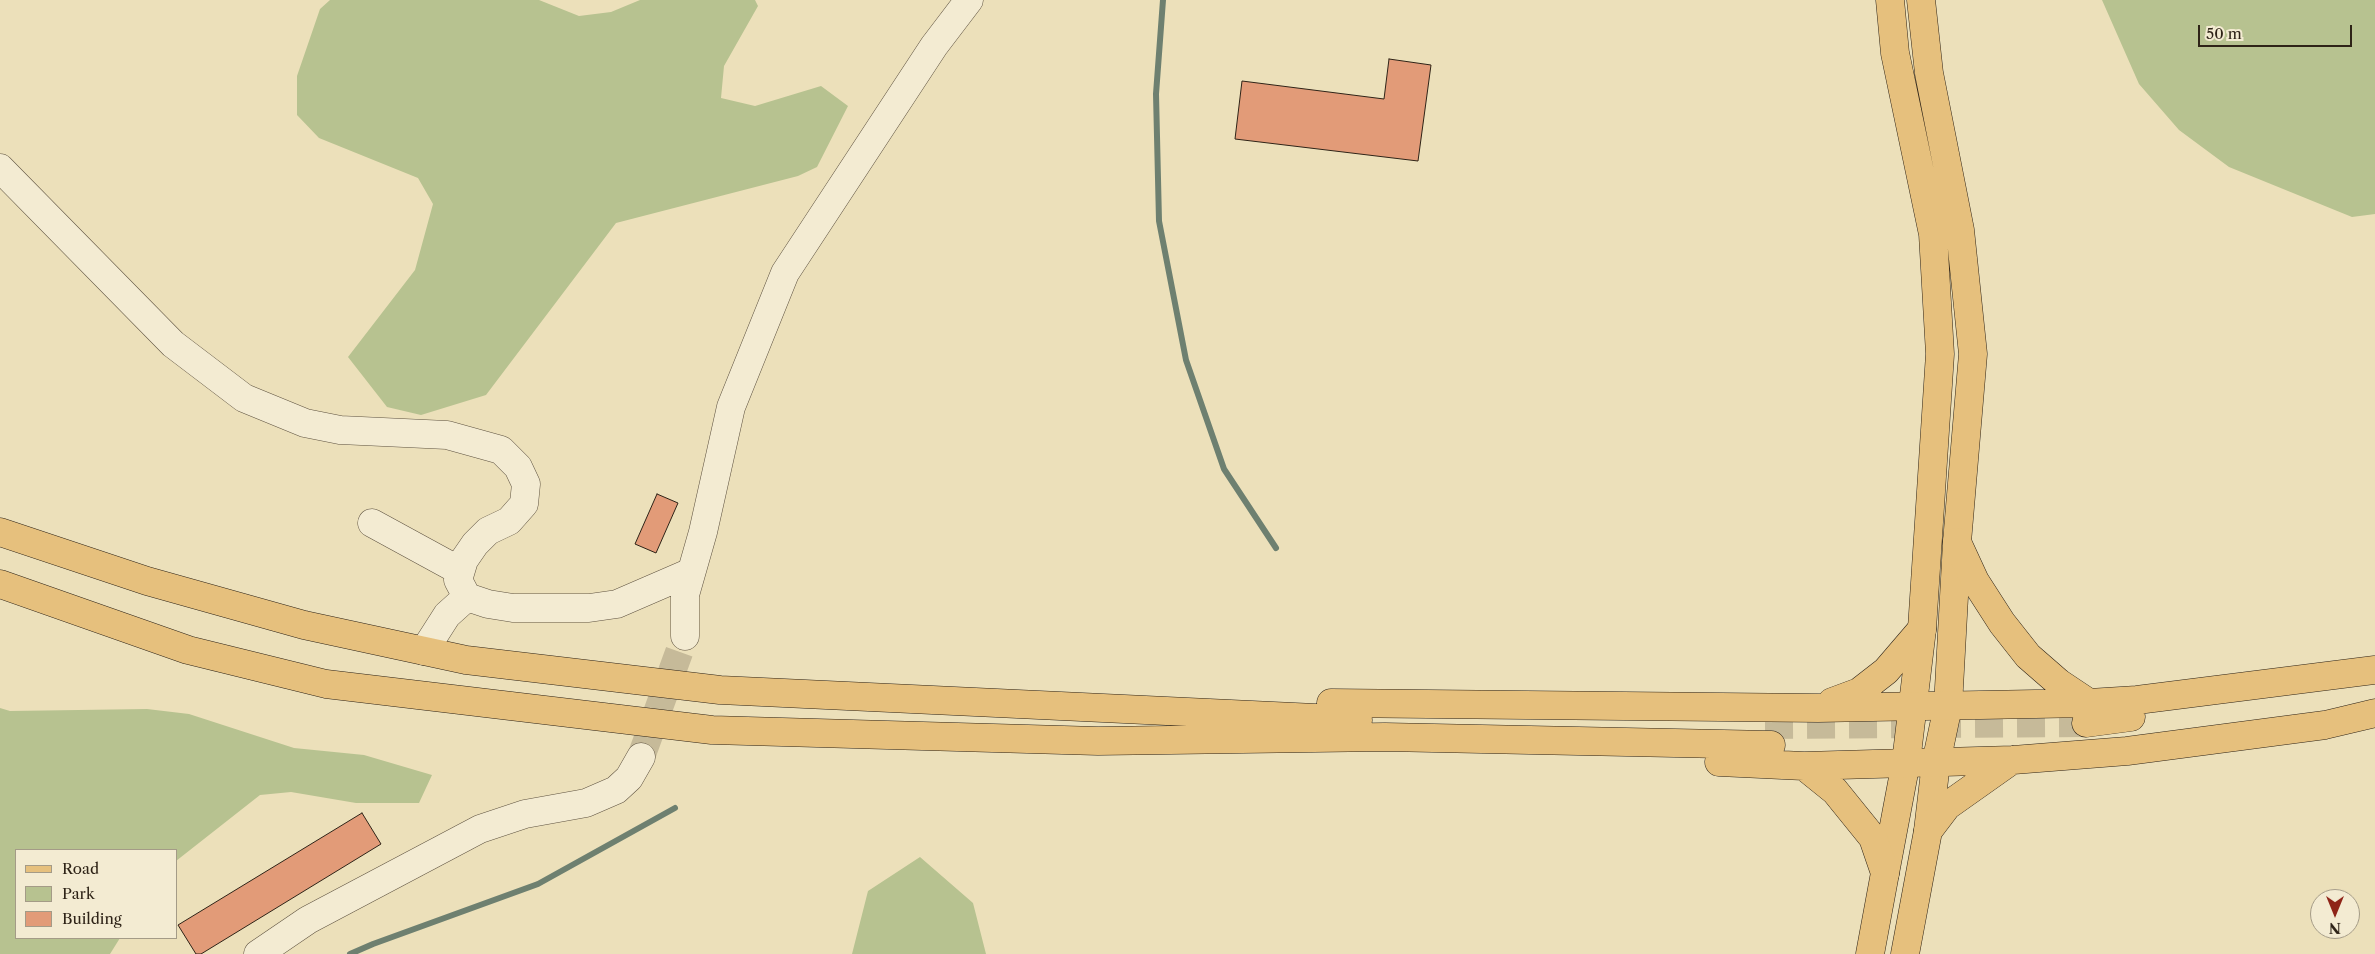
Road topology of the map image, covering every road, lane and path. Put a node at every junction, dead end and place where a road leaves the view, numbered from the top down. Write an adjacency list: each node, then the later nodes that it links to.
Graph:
1 (969, 0): 8 (street)
2 (1890, 0): 11 (main road)
3 (1921, 0): 7 (main road)
4 (0, 168): 10 (street)
5 (372, 522): 10 (street)
6 (0, 532): 13 (main road)
7 (1957, 542): 17 (main road); 21 (main road)
8 (691, 572): 10 (street); 12 (street)
9 (0, 584): 22 (main road)
10 (464, 584): 13 (street)
11 (1922, 629): 16 (main road); 19 (main road)
12 (684, 636)
13 (424, 651): 18 (main road)
14 (2375, 671): 21 (main road)
15 (2375, 703): 21 (main road)
16 (1913, 705): 17 (main road); 19 (main road); 25 (main road)
17 (1948, 706): 21 (main road); 26 (main road)
18 (1102, 708): 19 (main road); 22 (main road)
19 (1818, 708)
20 (2375, 713): 24 (main road)
21 (2089, 721)
22 (1098, 741): 27 (main road)
23 (641, 757): 30 (street)
24 (2013, 760): 26 (main road); 28 (main road)
25 (1906, 762): 26 (main road); 27 (main road); 29 (main road)
26 (1936, 763): 28 (main road)
27 (1804, 766): 29 (main road)
28 (1928, 830): 32 (main road)
29 (1885, 873): 31 (main road)
30 (258, 954)
31 (1870, 954)
32 (1905, 954)

